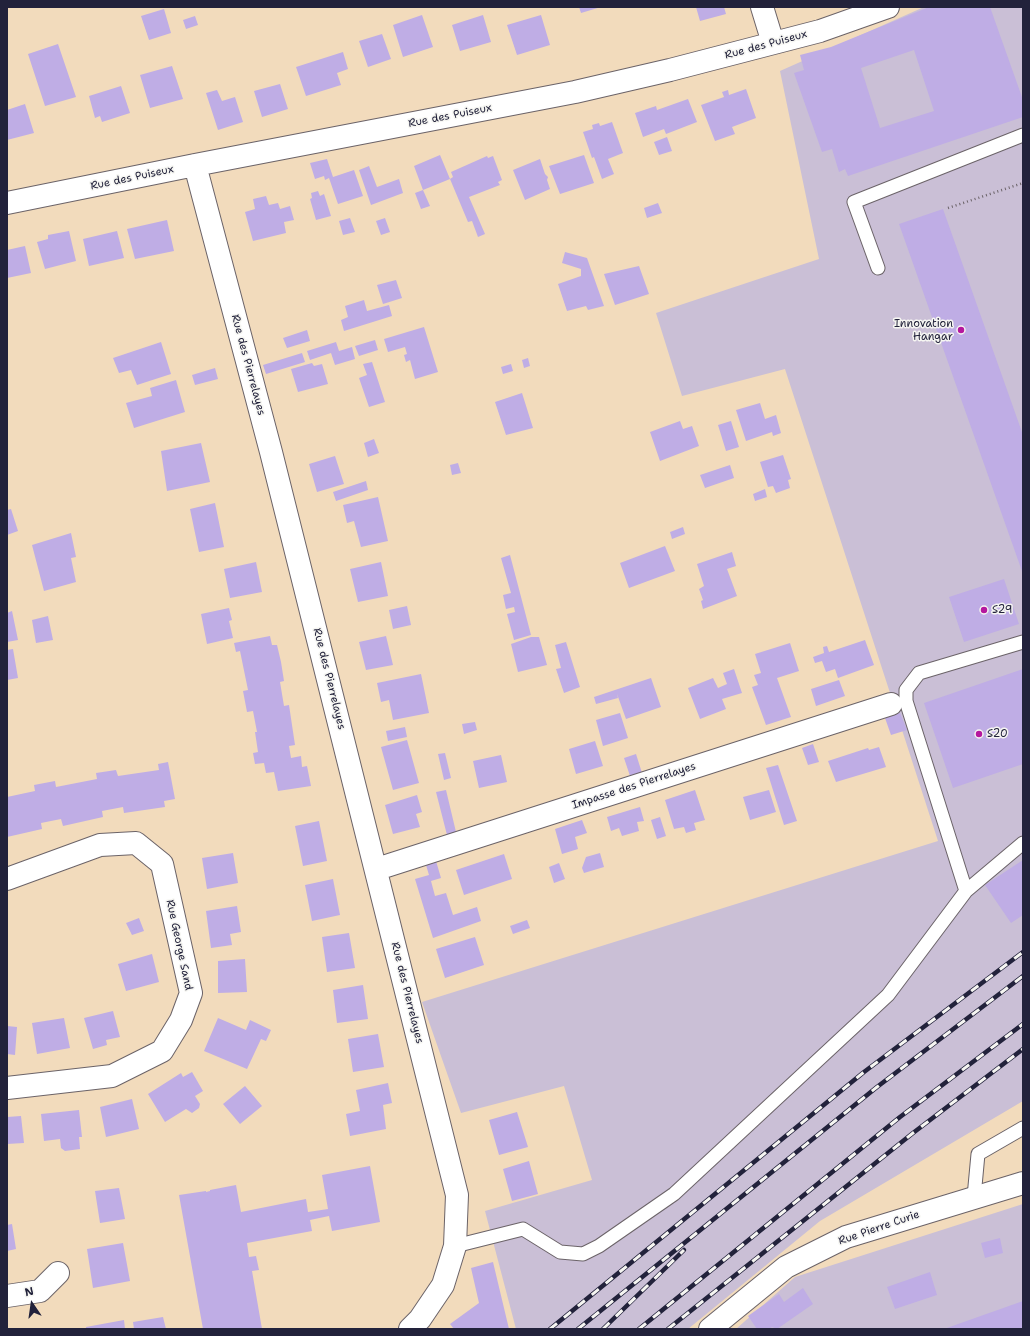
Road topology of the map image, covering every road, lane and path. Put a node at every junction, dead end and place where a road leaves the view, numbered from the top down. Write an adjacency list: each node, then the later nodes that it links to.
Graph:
1 (762, 7): 3 (street)
2 (888, 7): 3 (street, Rue des Puiseux)
3 (773, 43): 5 (street, Rue des Puiseux)
4 (1023, 135): 9 (lane)
5 (195, 165): 7 (street, Rue des Puiseux); 13 (street, Rue des Pierrelayes)
6 (1023, 183): 8 (path)
7 (7, 203)
8 (948, 208)
9 (878, 268)
10 (1023, 642): 15 (lane)
11 (891, 704): 13 (street, Impasse des Pierrelayes)
12 (1023, 843): 15 (lane)
13 (377, 869): 20 (street, Rue des Pierrelayes)
14 (7, 879): 16 (street, Rue George Sand)
15 (966, 890): 20 (lane)
16 (7, 1088)
17 (1023, 1128): 19 (lane)
18 (1023, 1183): 19 (street, Rue Pierre Curie)
19 (974, 1197): 24 (street, Rue Pierre Curie)
20 (455, 1246): 23 (street, Rue des Pierrelayes)
21 (58, 1273): 22 (street)
22 (7, 1296)
23 (410, 1329)
24 (710, 1329)

